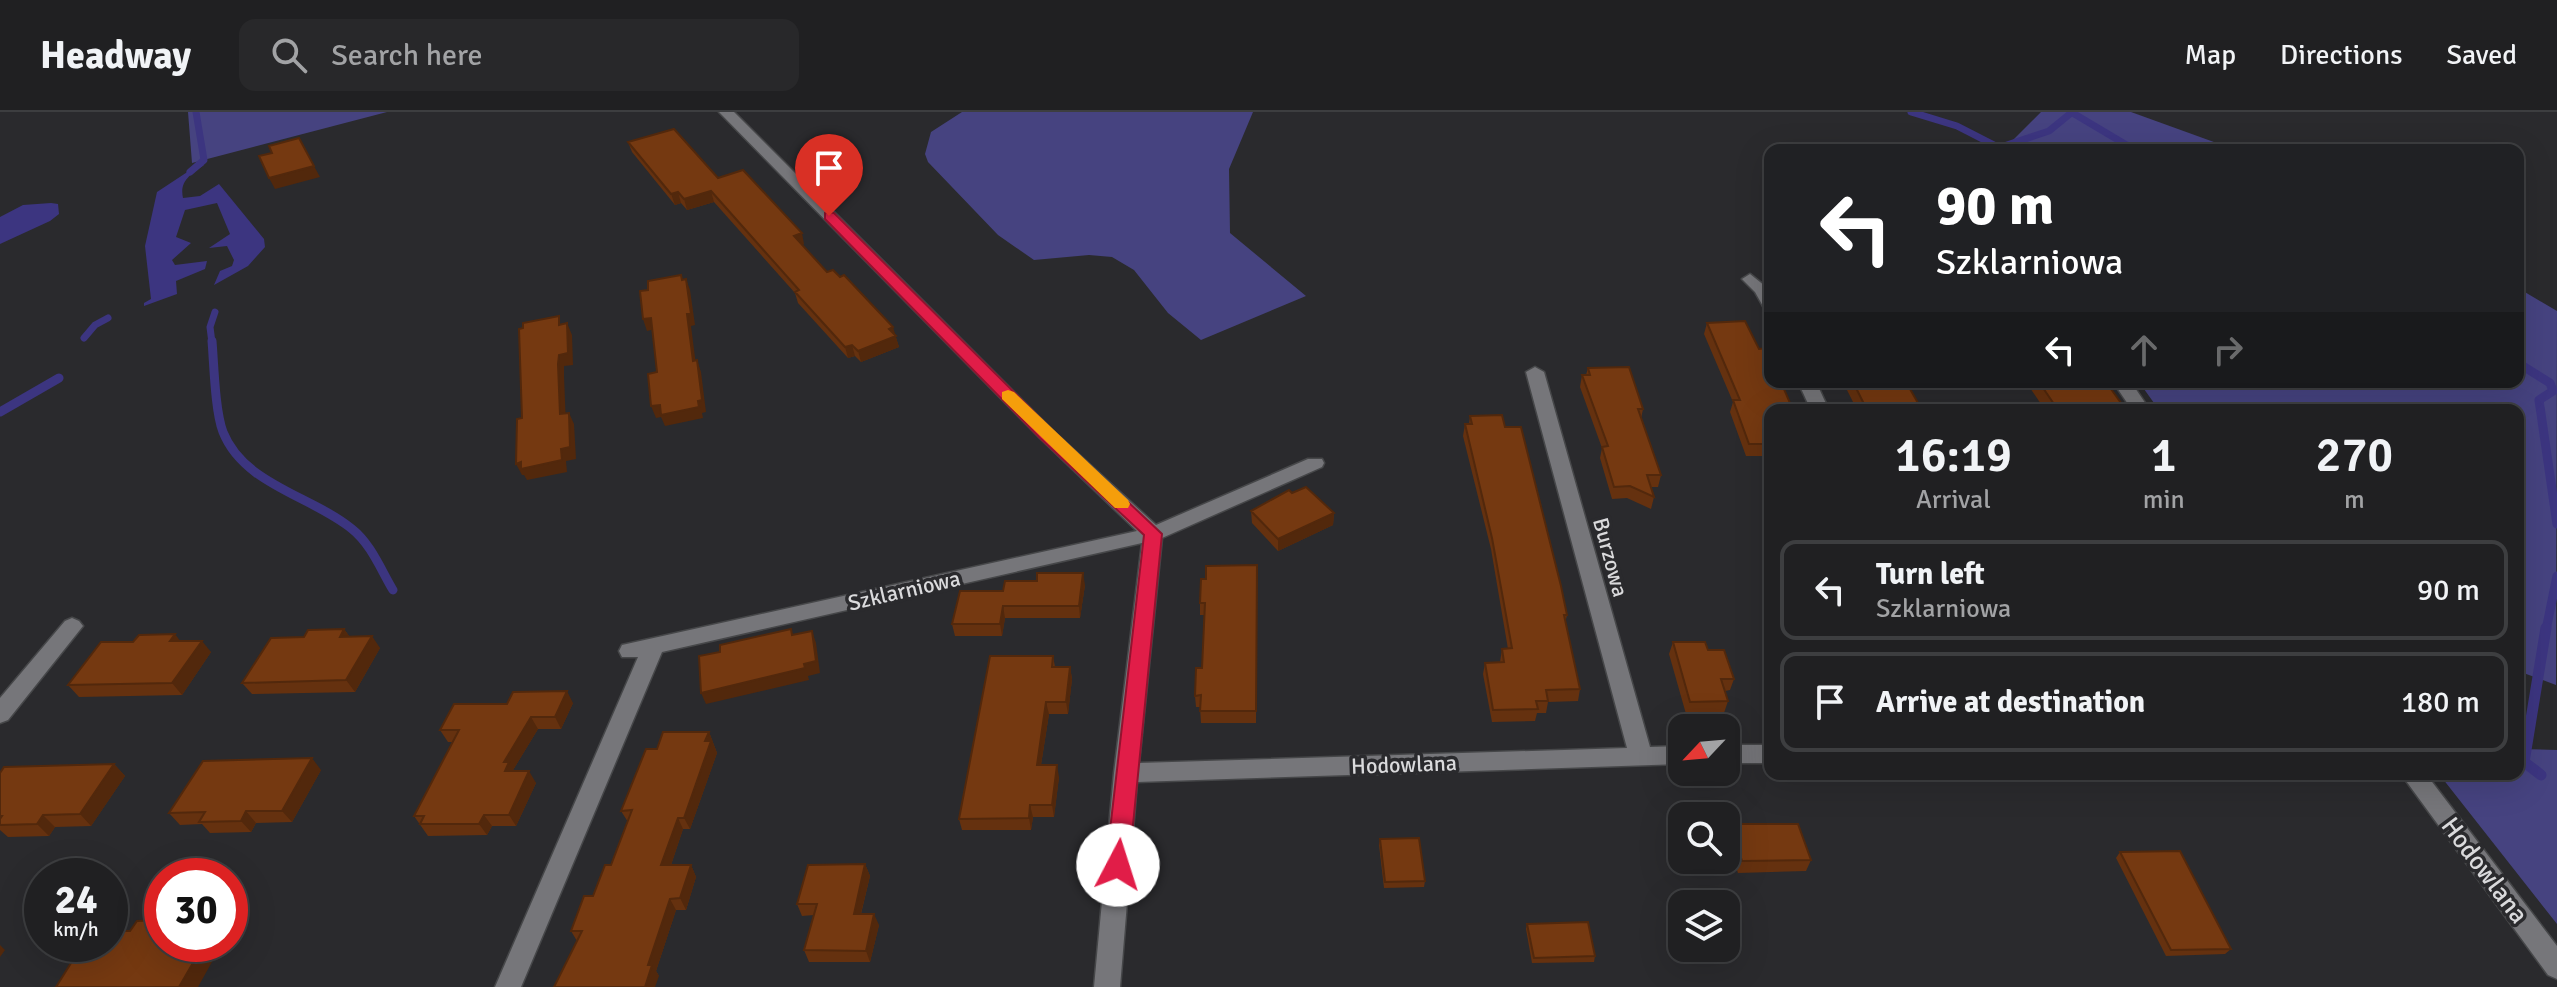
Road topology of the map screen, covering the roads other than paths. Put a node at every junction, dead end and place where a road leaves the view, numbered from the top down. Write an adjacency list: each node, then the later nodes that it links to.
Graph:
1 (726, 112): 6 (street)
2 (1750, 279): 3 (street)
3 (1764, 294)
4 (1535, 372): 14 (street, Burzowa)
5 (1315, 463): 6 (street, Szklarniowa)
6 (1153, 534): 8 (street, Szklarniowa); 15 (street)
7 (72, 626): 10 (street)
8 (654, 646): 9 (street, Szklarniowa); 18 (street)
9 (630, 651)
10 (0, 714)
11 (1740, 754): 12 (street)
12 (1764, 754)
13 (1668, 755): 14 (street, Hodowlana)
14 (1641, 756): 15 (street, Hodowlana)
15 (1126, 773): 19 (street)
16 (2417, 780): 17 (street, Hodowlana)
17 (2557, 967)
18 (508, 987)
19 (1107, 987)

